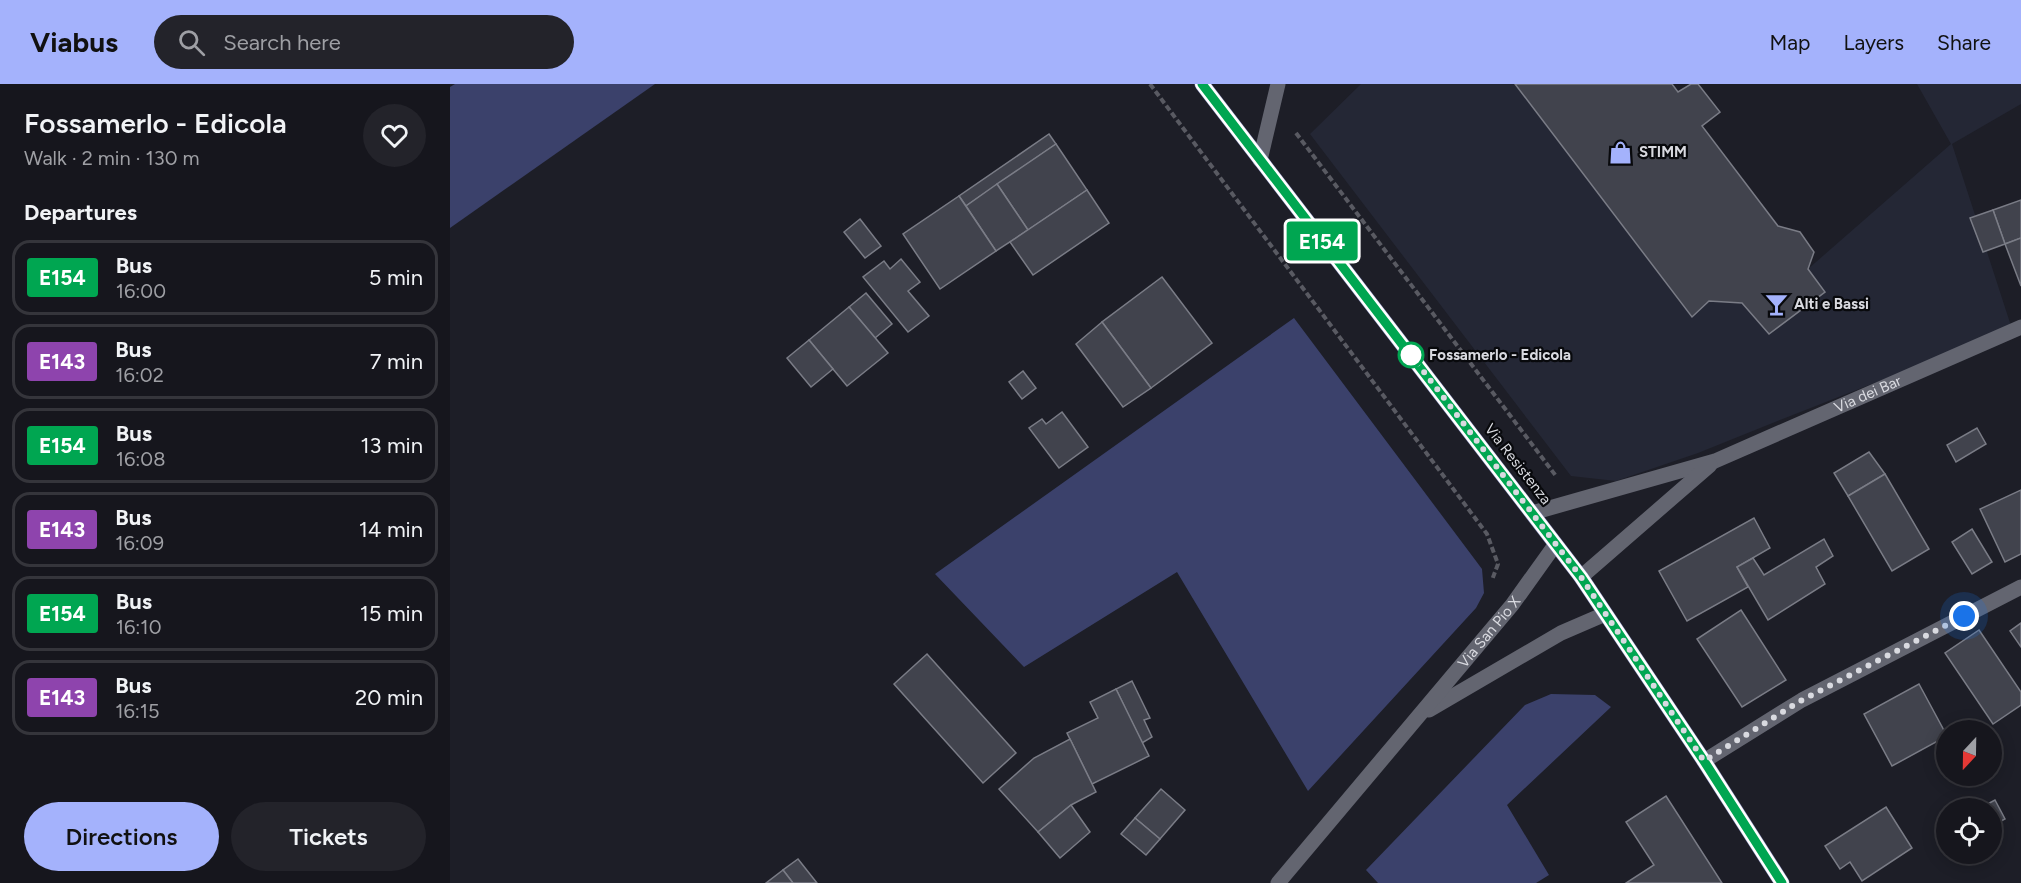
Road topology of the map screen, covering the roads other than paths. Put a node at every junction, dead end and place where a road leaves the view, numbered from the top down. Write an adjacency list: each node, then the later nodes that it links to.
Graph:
1 (1202, 84): 3 (main road, Via Resistenza)
2 (1278, 84): 3 (street)
3 (1260, 160): 6 (main road, Via Resistenza)
4 (2021, 327): 5 (street, Via dei Bar)
5 (1715, 461): 6 (street, Via dei Bar); 8 (street, Via dei Bar)
6 (1533, 513): 7 (main road, Via Resistenza)
7 (1555, 545): 8 (main road, Via Resistenza); 11 (street, Via San Pio X)
8 (1581, 577): 10 (main road, Via Resistenza)
9 (2021, 587): 12 (street)
10 (1605, 614): 11 (street, Via San Pio X); 12 (main road, Via Resistenza)
11 (1419, 716): 13 (street, Via San Pio X)
12 (1704, 761): 14 (main road, Via Resistenza)
13 (1278, 883)
14 (1782, 883)

